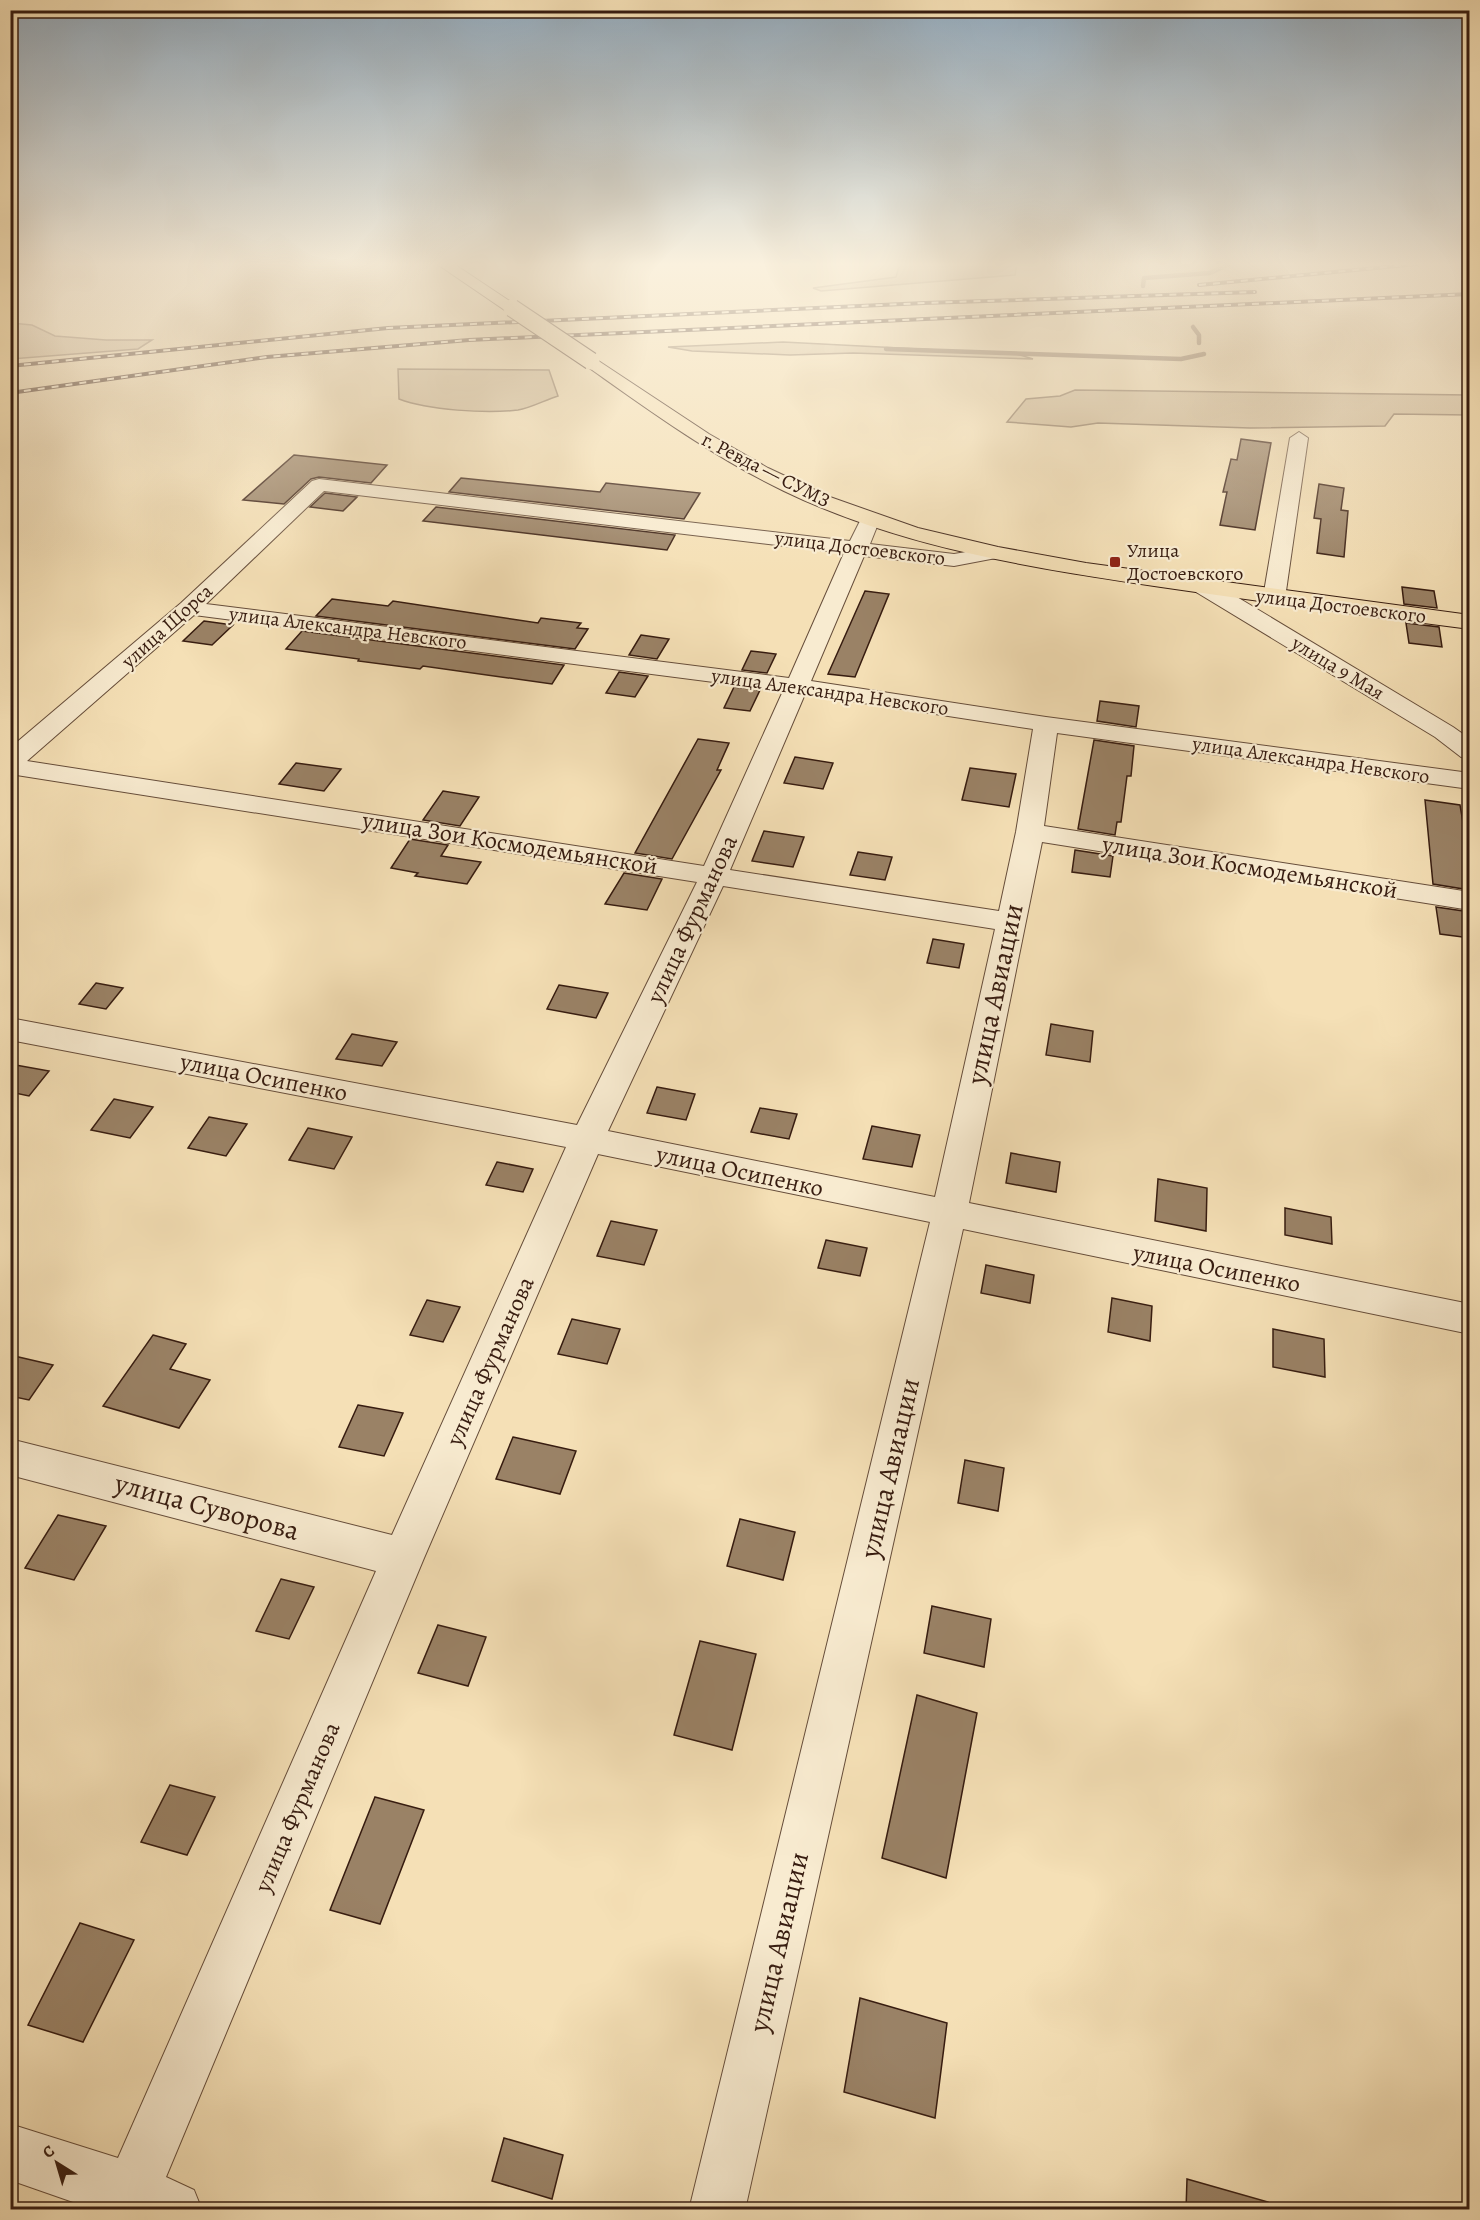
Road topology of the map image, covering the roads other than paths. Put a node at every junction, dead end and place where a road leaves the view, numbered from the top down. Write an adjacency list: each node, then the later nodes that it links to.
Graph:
1 (601, 368): 4 (main road, г. Ревда — СУМЗ, bridge)
2 (1299, 438): 7 (street)
3 (319, 485): 4 (street, улица Достоевского); 8 (street, улица Щорса)
4 (863, 533): 5 (main road, г. Ревда — СУМЗ); 5 (street, улица Достоевского); 10 (street, улица Фурманова)
5 (989, 554): 6 (main road, улица Достоевского)
6 (1204, 587): 7 (main road, улица Достоевского); 12 (street, улица 9 Мая)
7 (1274, 598): 9 (main road, улица Достоевского)
8 (189, 608): 10 (street, улица Александра Невского); 13 (street, улица Щорса)
9 (1470, 622)
10 (797, 686): 11 (street, улица Александра Невского); 16 (street, улица Фурманова)
11 (1046, 724): 14 (street, улица Александра Невского); 15 (street, улица Авиации)
12 (1470, 752)
13 (10, 764): 16 (street, улица Зои Космодемьянской)
14 (1470, 781)
15 (1030, 832): 17 (street, улица Зои Космодемьянской); 18 (street, улица Авиации)
16 (714, 875): 18 (street, улица Зои Космодемьянской); 20 (street, улица Фурманова)
17 (1470, 901)
18 (1010, 922): 21 (street, улица Авиации)
19 (10, 1029): 20 (street, улица Осипенко)
20 (587, 1139): 21 (street, улица Осипенко); 24 (street, улица Фурманова)
21 (949, 1215): 22 (street, улица Осипенко); 27 (street, улица Авиации)
22 (1470, 1318)
23 (10, 1456): 24 (street, улица Суворова)
24 (403, 1558): 26 (street, улица Фурманова)
25 (10, 2152): 26 (street)
26 (143, 2203)
27 (717, 2210)

